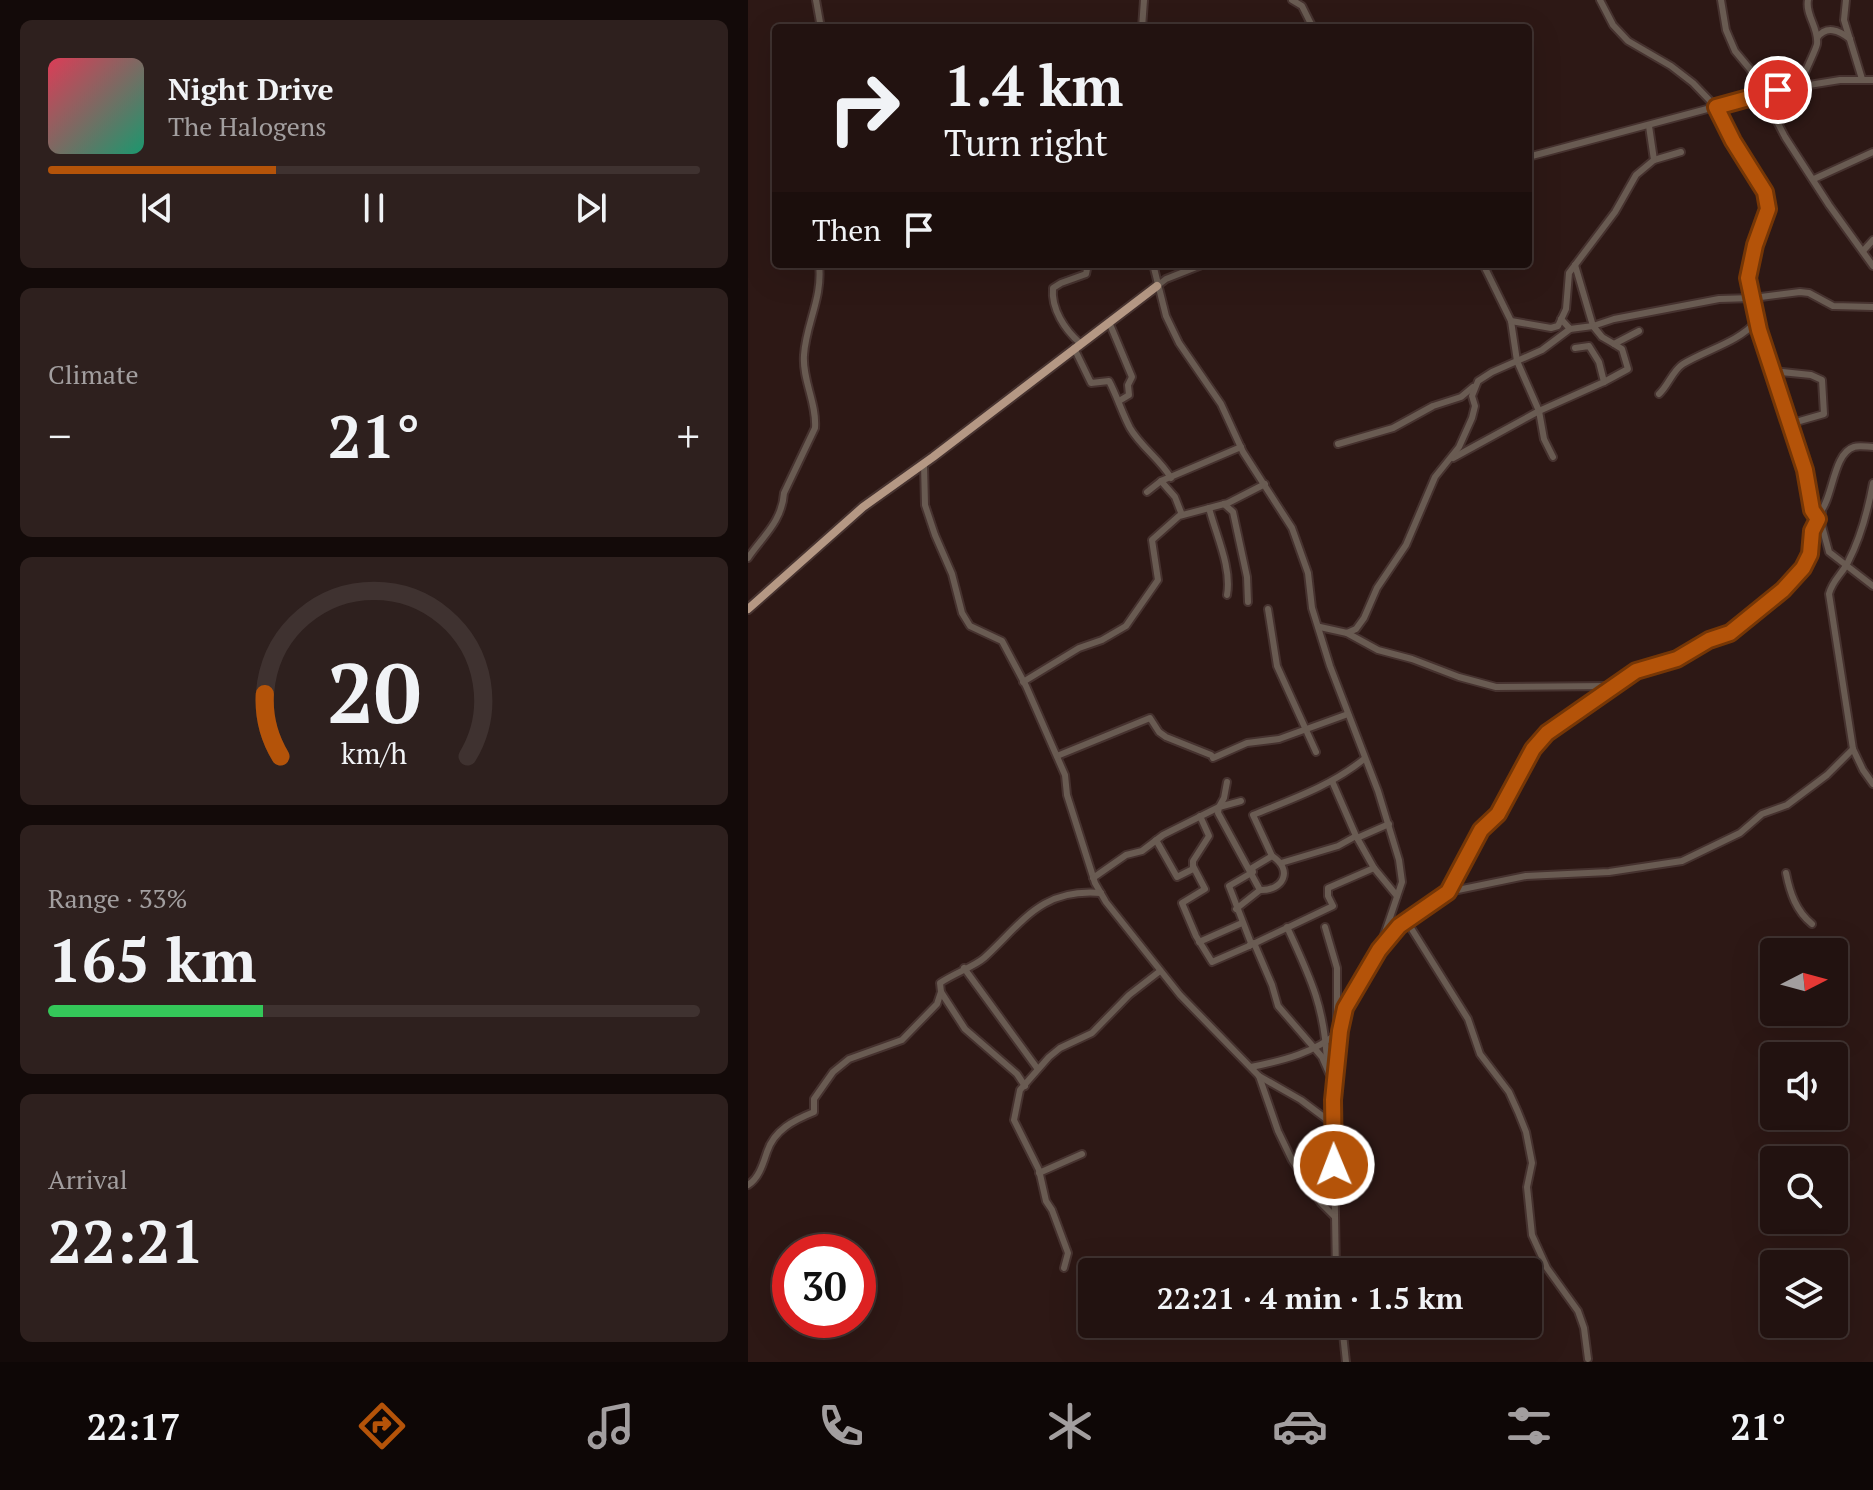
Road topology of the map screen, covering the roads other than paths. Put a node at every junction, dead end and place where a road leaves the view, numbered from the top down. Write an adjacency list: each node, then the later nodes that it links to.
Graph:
1 (816, 0): 9 (street)
2 (1144, 0): 10 (street)
3 (1292, 0): 11 (street)
4 (1600, 0): 19 (street)
5 (1721, 0): 18 (street)
6 (1808, 0): 13 (street)
7 (1846, 0): 8 (street)
8 (1844, 20): 12 (street); 14 (street)
9 (820, 24)
10 (1142, 24)
11 (1311, 24)
12 (1838, 30): 13 (street); 14 (street)
13 (1817, 38): 17 (street)
14 (1852, 42): 15 (street)
15 (1862, 79): 16 (street); 17 (street)
16 (1873, 80)
17 (1800, 85): 18 (street)
18 (1763, 94): 19 (street); 25 (street)
19 (1716, 107): 20 (street); 36 (street)
20 (1649, 126): 23 (street); 24 (street)
21 (1681, 152): 24 (street)
22 (1873, 152): 25 (street)
23 (1532, 156)
24 (1654, 160): 28 (street)
25 (1814, 179): 27 (street)
26 (1873, 240): 27 (street)
27 (1864, 250): 29 (street)
28 (1575, 265): 38 (street); 42 (street)
29 (1873, 266)
30 (820, 268): 71 (street)
31 (1087, 268): 46 (street)
32 (1154, 268): 35 (street)
33 (1194, 268): 35 (street)
34 (1485, 268): 39 (street)
35 (1157, 286): 41 (main road); 57 (street)
36 (1753, 298): 37 (street); 40 (street); 42 (street)
37 (1873, 307)
38 (1561, 319): 39 (street); 43 (street)
39 (1511, 321): 48 (street)
40 (1757, 321): 49 (street); 52 (street)
41 (1109, 322): 46 (main road); 53 (street)
42 (1593, 326): 43 (street); 45 (street)
43 (1570, 329): 48 (street)
44 (1639, 331): 45 (street)
45 (1614, 344): 50 (street)
46 (1077, 346): 53 (street); 61 (main road)
47 (1575, 348): 50 (street)
48 (1517, 361): 51 (street); 54 (street)
49 (1772, 371): 55 (street); 55 (street)
50 (1604, 382): 54 (street)
51 (1473, 387): 56 (street); 60 (street)
52 (1659, 394)
53 (1119, 401): 62 (street)
54 (1539, 411): 59 (street); 60 (street)
55 (1789, 424): 70 (street)
56 (1338, 444)
57 (1241, 447): 62 (street); 65 (street)
58 (1873, 447): 70 (street)
59 (1553, 457)
60 (1450, 460): 79 (street)
61 (924, 464): 76 (main road); 80 (street)
62 (1171, 478): 63 (street)
63 (1161, 481): 66 (street); 69 (street)
64 (1873, 483): 72 (street)
65 (1265, 484): 67 (street); 78 (street)
66 (1147, 492)
67 (1224, 504): 68 (street); 75 (street)
68 (1209, 508): 69 (street); 74 (street)
69 (1182, 515): 80 (street)
70 (1820, 516): 72 (street); 81 (street)
71 (748, 558)
72 (1846, 565): 73 (street); 84 (street)
73 (1873, 586)
74 (1227, 595)
75 (1248, 602)
76 (748, 609)
77 (1268, 609): 83 (street)
78 (1320, 627): 79 (street); 82 (street)
79 (1347, 633): 81 (street)
80 (1023, 682): 86 (street)
81 (1614, 686): 107 (street)
82 (1348, 714): 83 (street); 87 (street)
83 (1308, 730): 85 (street); 86 (street)
84 (1853, 749): 89 (street); 107 (street)
85 (1316, 752)
86 (1057, 756): 105 (street)
87 (1364, 759): 90 (street); 96 (street)
88 (1873, 767): 89 (street)
89 (1863, 770): 92 (street)
90 (1332, 781): 97 (street); 99 (street)
91 (1227, 782): 94 (street)
92 (1873, 784)
93 (1241, 801): 94 (street)
94 (1219, 807): 95 (street); 103 (street)
95 (1200, 816): 98 (street); 101 (street)
96 (1389, 824): 97 (street); 109 (street)
97 (1357, 837): 100 (street); 102 (street)
98 (1156, 840): 101 (street); 105 (street)
99 (1272, 856): 100 (street); 103 (street)
100 (1281, 863): 106 (street)
101 (1193, 866): 116 (street)
102 (1374, 868): 109 (street); 114 (street)
103 (1251, 873): 106 (street); 110 (street)
104 (1786, 873): 113 (street)
105 (1093, 878): 108 (street)
106 (1260, 890): 110 (street)
107 (1448, 892): 111 (street)
108 (1101, 893): 119 (street); 120 (street)
109 (1397, 896): 118 (street)
110 (1236, 909): 112 (street)
111 (1406, 920): 118 (street); 139 (street)
112 (1242, 923): 116 (street); 117 (street)
113 (1812, 924)
114 (1287, 927): 117 (street); 123 (street)
115 (1325, 927): 122 (street)
116 (1199, 942): 117 (street)
117 (1252, 944): 124 (street)
118 (1379, 950): 122 (street)
119 (964, 968): 121 (street); 126 (street)
120 (1160, 971): 125 (street); 126 (street)
121 (941, 992): 130 (street); 134 (street)
122 (1339, 1032): 123 (street); 129 (street)
123 (1327, 1042): 124 (street); 127 (street)
124 (1315, 1049): 125 (street); 127 (street)
125 (1251, 1067): 128 (street)
126 (1037, 1068): 130 (street)
127 (1328, 1070): 129 (street)
128 (1259, 1076): 131 (street); 135 (street)
129 (1335, 1076): 131 (street)
130 (1025, 1086): 133 (street)
131 (1334, 1125): 135 (street)
132 (1082, 1154): 133 (street)
133 (1039, 1173): 137 (street)
134 (748, 1185)
135 (1334, 1216): 136 (street)
136 (1336, 1258)
137 (1064, 1268)
138 (1343, 1338): 140 (street)
139 (1588, 1359)
140 (1346, 1362)

